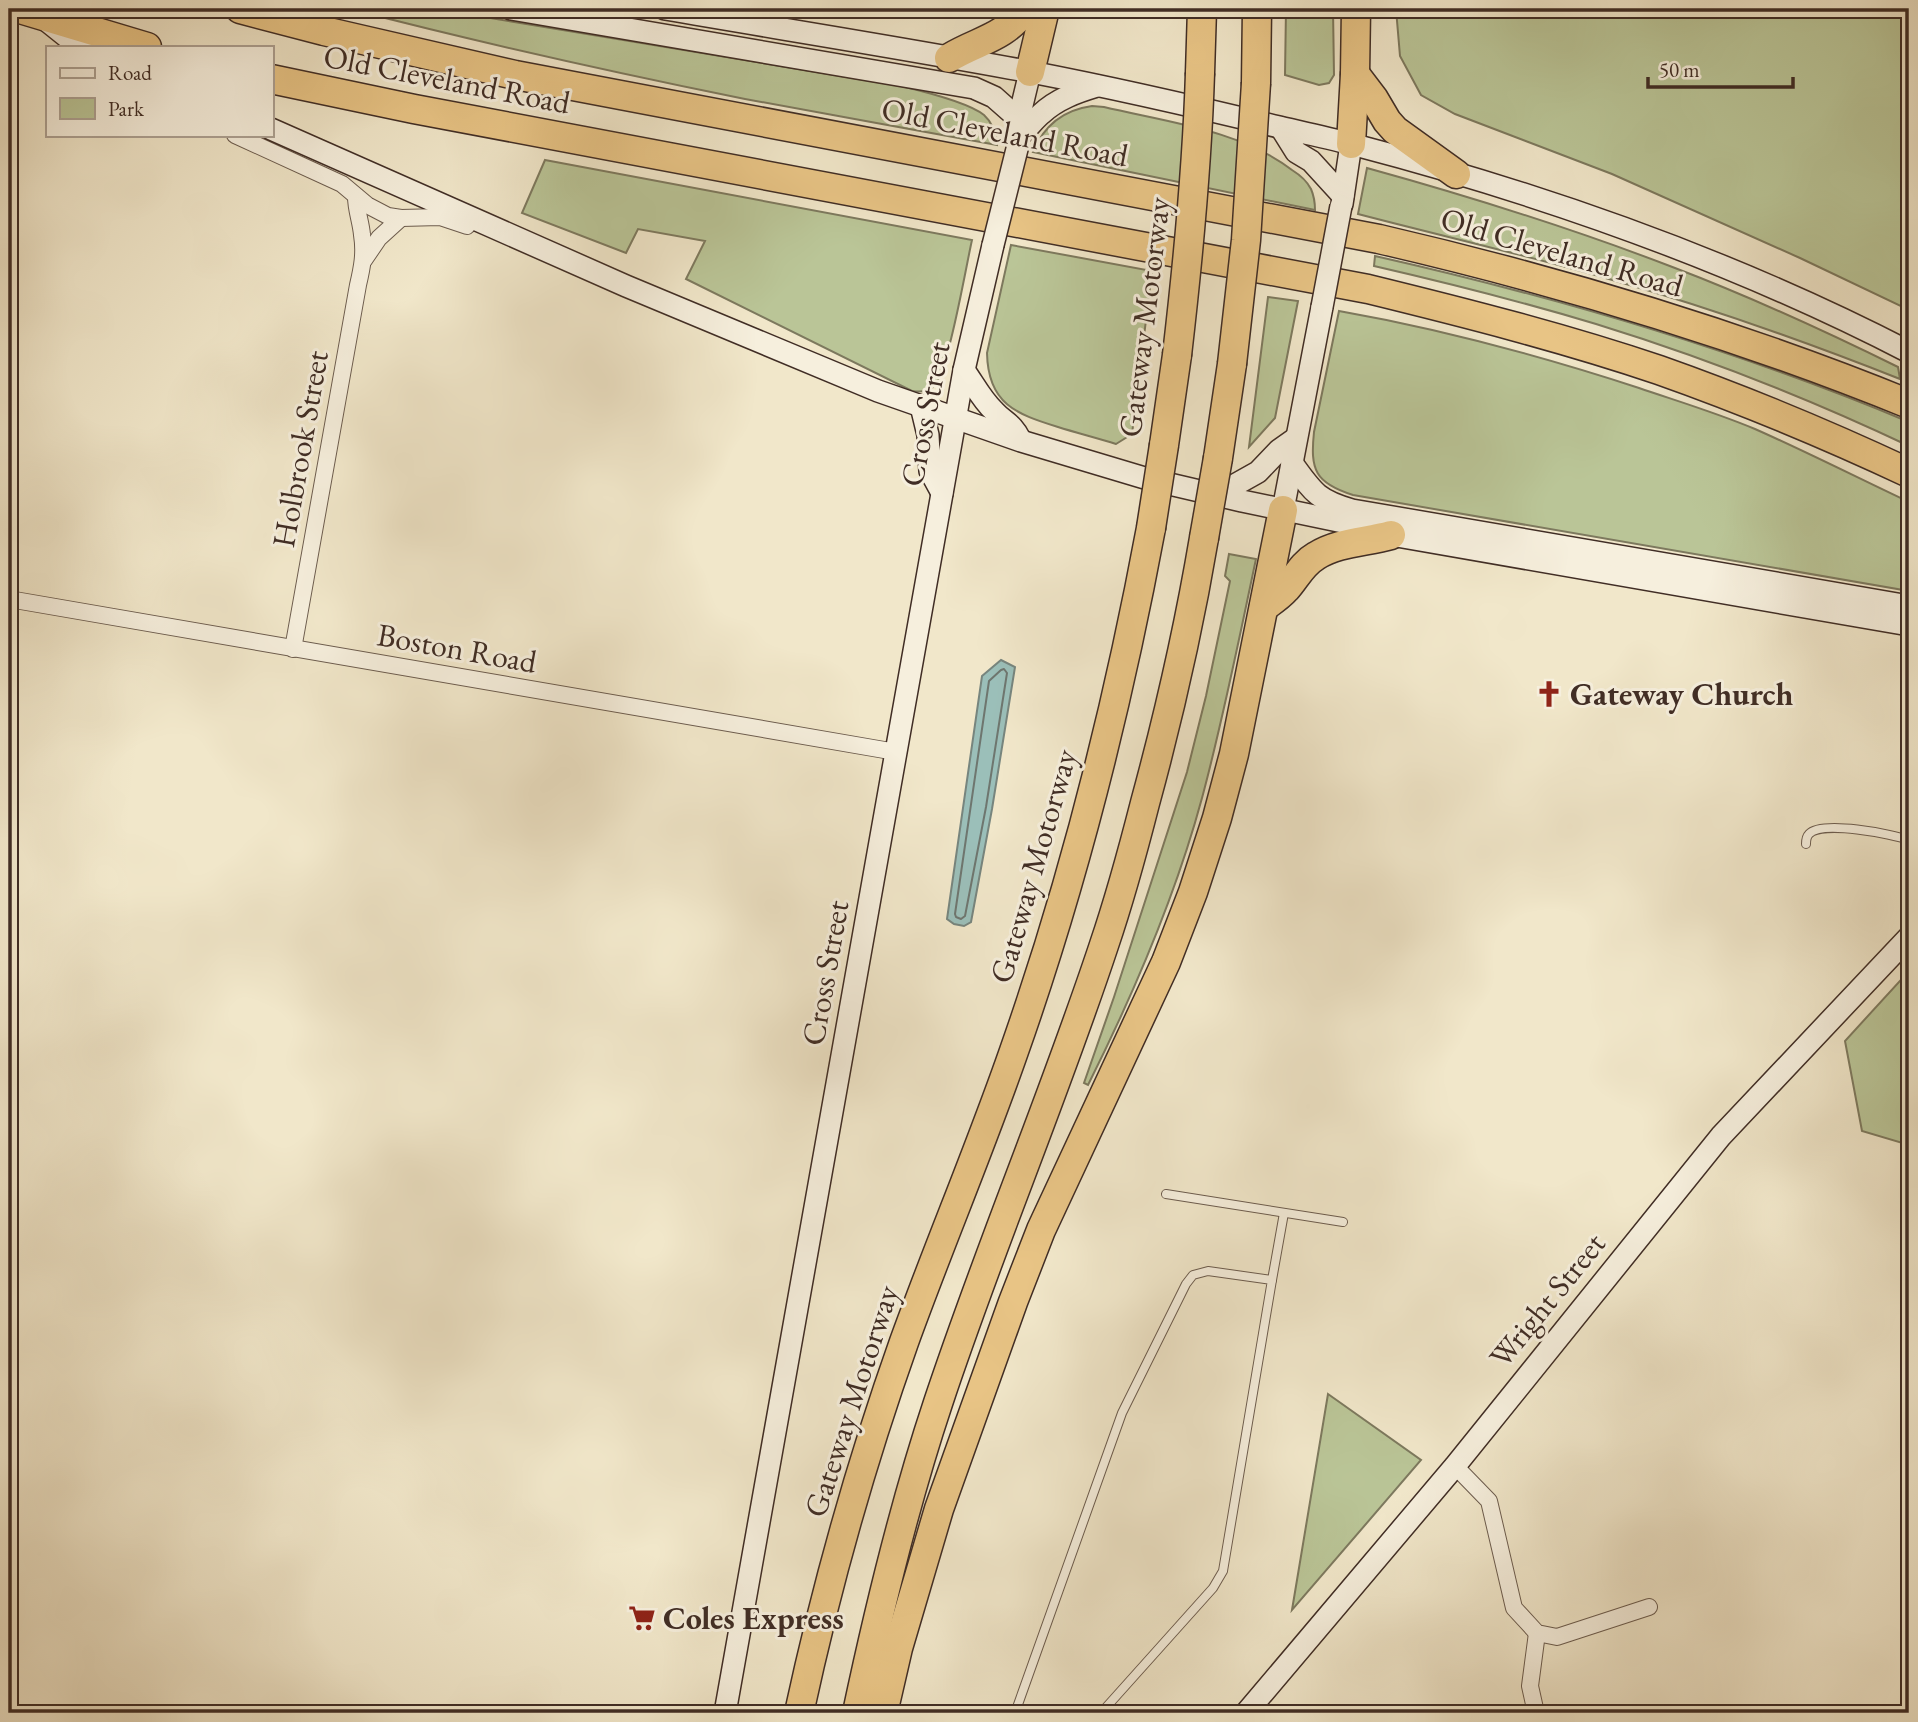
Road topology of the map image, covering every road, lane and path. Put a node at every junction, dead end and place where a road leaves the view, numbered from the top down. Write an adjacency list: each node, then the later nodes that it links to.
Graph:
1 (240, 9): 30 (highway, Old Cleveland Road)
2 (511, 9): 19 (main road)
3 (665, 9): 12 (main road, Old Cleveland Road)
4 (1026, 9): 12 (highway)
5 (1045, 9): 13 (highway)
6 (1202, 9): 58 (highway, Gateway Motorway, bridge)
7 (1257, 9): 59 (highway, bridge)
8 (1356, 9): 14 (highway)
9 (30, 12): 10 (main road); 11 (highway)
10 (84, 46)
11 (144, 46)
12 (949, 58): 13 (main road, Old Cleveland Road)
13 (1030, 72): 16 (main road, Old Cleveland Road); 19 (main road, Cross Street)
14 (1355, 74): 21 (highway); 22 (highway)
15 (273, 79): 36 (highway, Old Cleveland Road)
16 (1099, 85): 17 (main road, Old Cleveland Road); 19 (main road)
17 (1281, 128): 21 (main road, Old Cleveland Road); 24 (main road)
18 (273, 130): 26 (main road)
19 (1019, 133): 29 (main road, Cross Street, bridge)
20 (237, 136): 23 (street)
21 (1352, 144): 22 (main road, Old Cleveland Road); 24 (main road)
22 (1457, 174): 28 (main road, Old Cleveland Road)
23 (356, 197): 25 (street); 27 (street, Holbrook Street)
24 (1342, 201): 33 (main road, bridge)
25 (401, 218): 26 (street); 27 (street, Holbrook Street)
26 (511, 235): 31 (main road)
27 (364, 260): 45 (street, Holbrook Street)
28 (1909, 352)
29 (964, 370): 32 (main road, Cross Street); 34 (main road)
30 (1909, 404)
31 (921, 407): 32 (main road); 37 (main road)
32 (956, 419): 34 (main road); 37 (main road, Cross Street)
33 (1296, 438): 35 (main road); 38 (main road)
34 (1021, 441): 38 (main road)
35 (1292, 463): 39 (main road); 42 (main road)
36 (1909, 473)
37 (942, 493): 46 (main road, Cross Street)
38 (1217, 495): 39 (main road)
39 (1283, 510): 40 (main road); 43 (highway)
40 (1391, 535): 43 (highway); 44 (main road)
41 (9, 599): 45 (street, Boston Road)
42 (1909, 606)
43 (1264, 607): 60 (highway)
44 (1909, 625)
45 (293, 649): 46 (street, Boston Road)
46 (896, 752): 57 (main road, Cross Street)
47 (1909, 840): 48 (lane)
48 (1806, 844)
49 (1909, 937): 54 (main road, Wright Street)
50 (1166, 1194): 51 (lane)
51 (1284, 1213): 52 (lane); 53 (lane)
52 (1343, 1223)
53 (1272, 1280): 61 (lane); 62 (lane)
54 (1455, 1466): 56 (street); 63 (main road, Wright Street)
55 (1649, 1607): 56 (street)
56 (1537, 1633): 64 (street)
57 (725, 1713)
58 (799, 1713)
59 (857, 1713)
60 (883, 1713)
61 (1015, 1713)
62 (1101, 1713)
63 (1246, 1713)
64 (1536, 1713)

